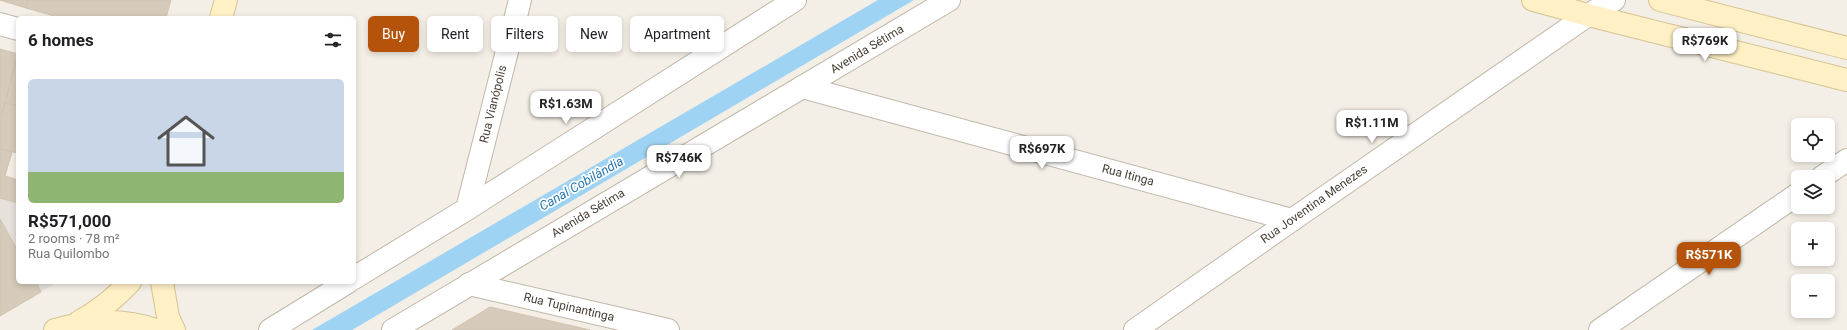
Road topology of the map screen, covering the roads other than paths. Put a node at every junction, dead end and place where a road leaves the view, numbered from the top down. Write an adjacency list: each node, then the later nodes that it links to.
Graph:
1 (226, 0): 9 (street)
2 (520, 0): 18 (street, Rua Vianópolis)
3 (795, 0): 18 (street)
4 (949, 0): 14 (street, Avenida Sétima)
5 (1533, 0): 8 (street)
6 (1614, 0): 8 (street, Rua Joventina Menezes)
7 (1660, 0): 12 (street)
8 (1588, 15): 13 (street); 19 (street, Rua Joventina Menezes)
9 (222, 16)
10 (0, 24): 11 (street)
11 (16, 28)
12 (1847, 48)
13 (1847, 80)
14 (802, 87): 19 (street, Rua Itinga); 24 (street, Avenida Sétima)
15 (1847, 160): 16 (street)
16 (1832, 170)
17 (1791, 199): 25 (street)
18 (467, 209): 20 (street)
19 (1292, 220): 27 (street, Rua Joventina Menezes)
20 (356, 277)
21 (128, 284): 26 (street)
22 (162, 284): 30 (street)
23 (345, 284): 31 (street)
24 (469, 284): 32 (street, Avenida Sétima); 33 (street, Rua Tupinantinga)
25 (1630, 320): 34 (street)
26 (76, 323): 28 (street); 29 (street)
27 (1145, 327)
28 (55, 330)
29 (156, 330)
30 (174, 330)
31 (270, 330)
32 (393, 330)
33 (668, 330)
34 (1600, 330)

